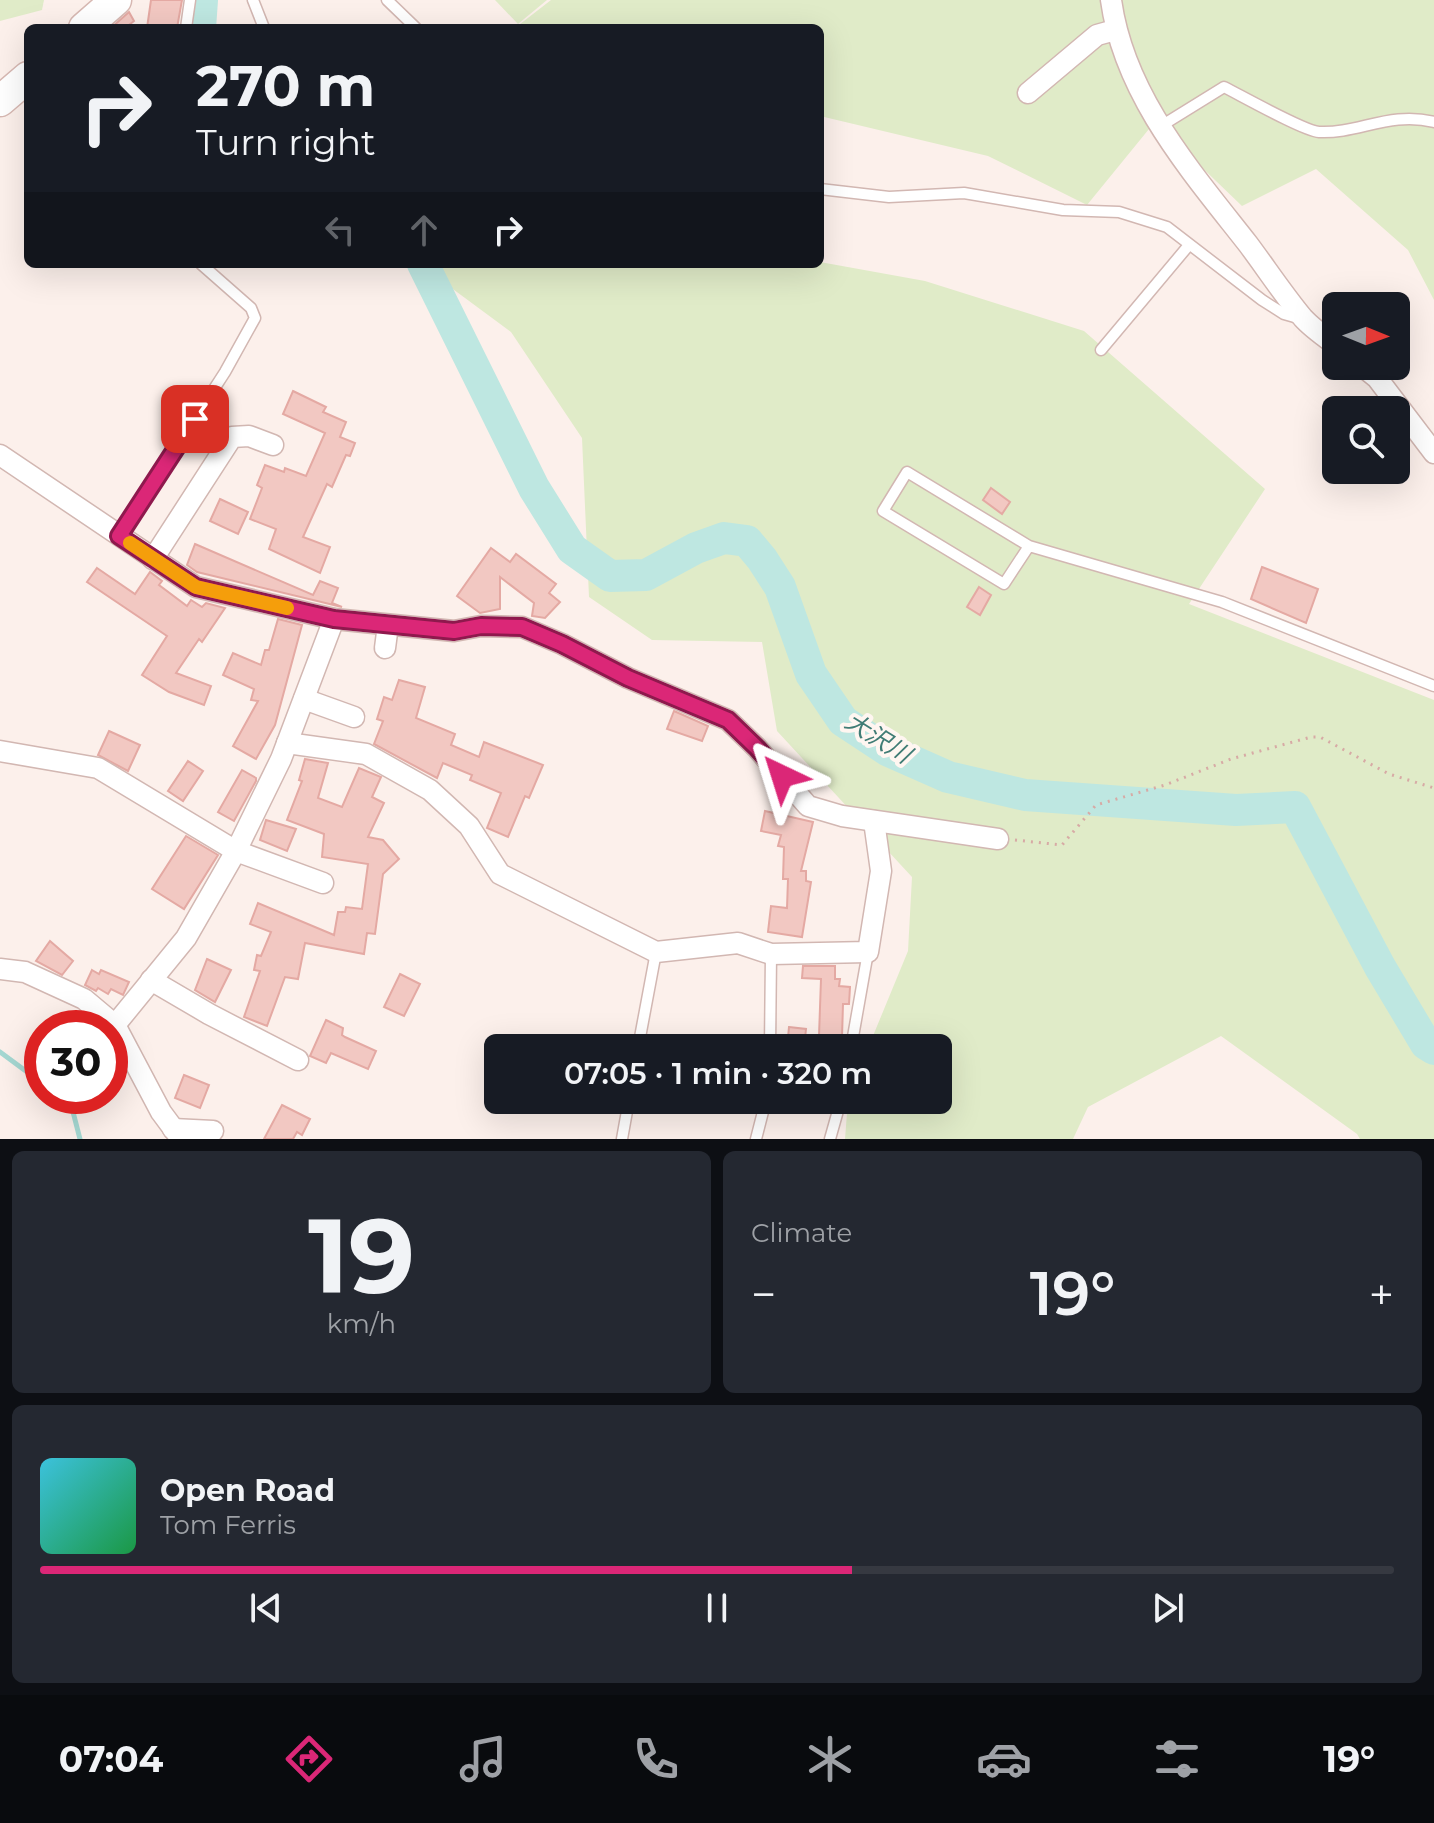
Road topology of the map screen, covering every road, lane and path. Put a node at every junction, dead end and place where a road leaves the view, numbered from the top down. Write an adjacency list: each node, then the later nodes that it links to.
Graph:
1 (116, 0): 6 (main road)
2 (190, 0): 7 (lane)
3 (253, 0): 8 (lane)
4 (387, 0): 9 (lane)
5 (1111, 0): 10 (street)
6 (89, 24)
7 (187, 24)
8 (262, 24)
9 (412, 24)
10 (1115, 30): 12 (street); 15 (street)
11 (24, 80): 13 (main road)
12 (1028, 93)
13 (0, 101)
14 (1434, 122): 15 (lane)
15 (1161, 126): 19 (street)
16 (824, 189): 17 (lane)
17 (1189, 245): 19 (lane); 21 (lane)
18 (206, 268): 26 (lane)
19 (1304, 320): 20 (street)
20 (1322, 334)
21 (1101, 350)
22 (1379, 380): 24 (street)
23 (273, 445): 28 (street)
24 (1434, 453)
25 (0, 455): 26 (street)
26 (119, 536): 28 (street)
27 (1029, 546): 27 (lane); 32 (lane)
28 (153, 559): 29 (street)
29 (334, 619): 30 (street); 33 (street)
30 (388, 625): 31 (street); 38 (street)
31 (385, 648)
32 (1434, 686)
33 (304, 699): 34 (street); 35 (street)
34 (354, 717)
35 (287, 743): 40 (street); 42 (street)
36 (0, 751): 40 (street)
37 (1434, 788): 39 (path)
38 (874, 821): 39 (street); 43 (street)
39 (998, 839)
40 (236, 851): 41 (street); 46 (street)
41 (323, 883)
42 (656, 952): 44 (street); 49 (lane)
43 (868, 952): 44 (street); 51 (lane)
44 (771, 954): 50 (lane)
45 (0, 969): 47 (street)
46 (151, 980): 48 (street); 53 (street)
47 (97, 1010)
48 (127, 1010)
49 (641, 1034)
50 (770, 1034)
51 (853, 1034)
52 (128, 1050): 58 (street)
53 (298, 1060)
54 (626, 1114): 59 (lane)
55 (762, 1114): 60 (lane)
56 (837, 1114): 61 (lane)
57 (213, 1131): 58 (street)
58 (177, 1134)
59 (622, 1139)
60 (756, 1139)
61 (830, 1139)

